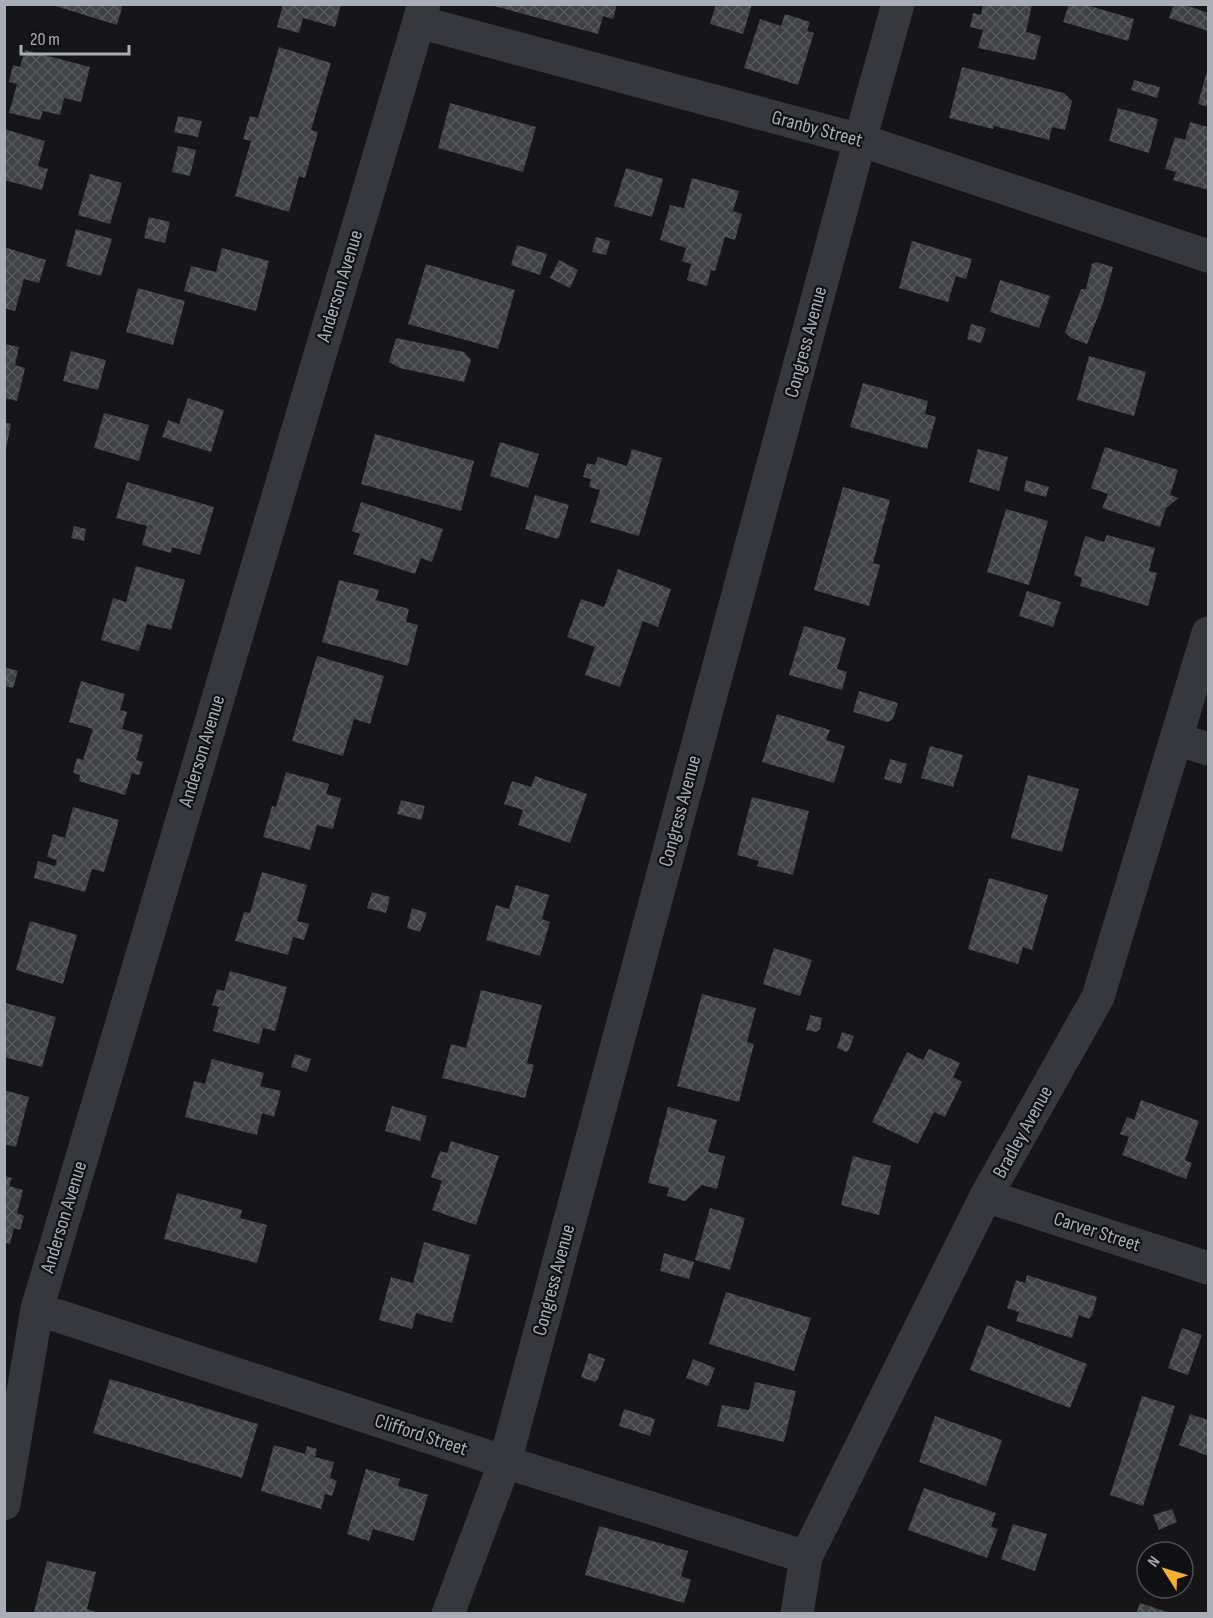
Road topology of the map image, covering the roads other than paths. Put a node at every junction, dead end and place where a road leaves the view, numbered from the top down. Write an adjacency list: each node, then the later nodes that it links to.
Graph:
1 (898, 4): 3 (street, Congress Avenue)
2 (421, 13): 3 (street, Granby Street); 10 (street, Anderson Avenue)
3 (860, 140): 4 (street, Granby Street); 11 (street, Congress Avenue)
4 (1209, 256)
5 (1209, 633): 6 (street, Bradley Avenue)
6 (1176, 739): 7 (street); 8 (street, Bradley Avenue)
7 (1209, 749)
8 (987, 1196): 9 (street, Carver Street); 13 (street, Bradley Avenue)
9 (1209, 1268)
10 (37, 1309): 11 (street, Clifford Street); 12 (street, Anderson Avenue)
11 (505, 1462): 13 (street, Clifford Street); 14 (street, Congress Avenue)
12 (4, 1504)
13 (806, 1557): 15 (street, Bradley Avenue)
14 (448, 1614)
15 (796, 1614)

